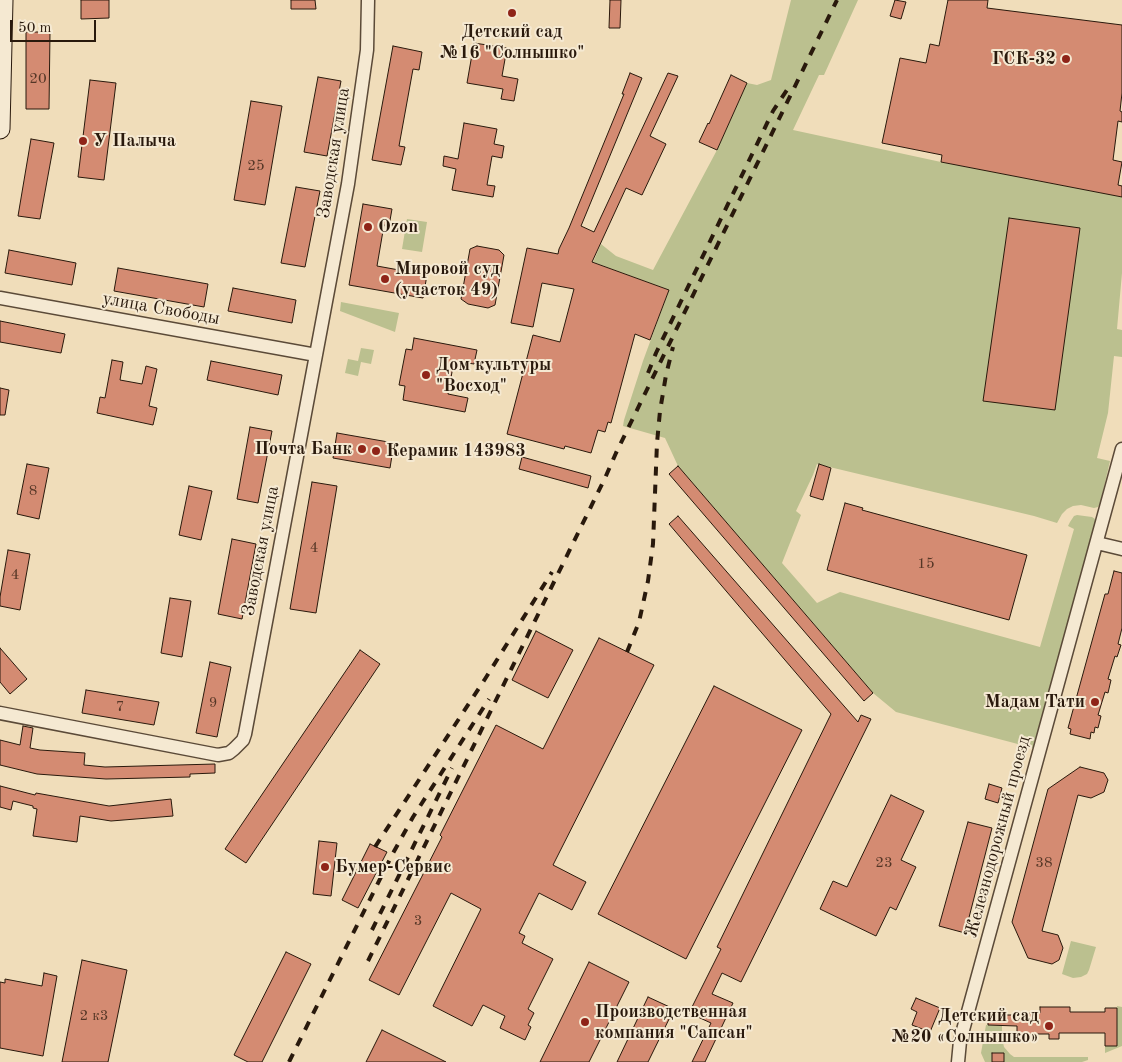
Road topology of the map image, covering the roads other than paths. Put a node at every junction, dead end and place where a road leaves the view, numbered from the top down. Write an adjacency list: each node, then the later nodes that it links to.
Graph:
1 (3, 0): 3 (main road)
2 (368, 0): 5 (street, Заводская улица)
3 (0, 128)
4 (0, 298): 5 (street, улица Свободы)
5 (316, 355): 10 (street, Заводская улица)
6 (1122, 449): 7 (street, Железнодорожный проезд)
7 (1120, 469): 8 (street, Железнодорожный проезд)
8 (1097, 543): 9 (street); 11 (street, Железнодорожный проезд)
9 (1122, 549)
10 (0, 713)
11 (958, 1061)

